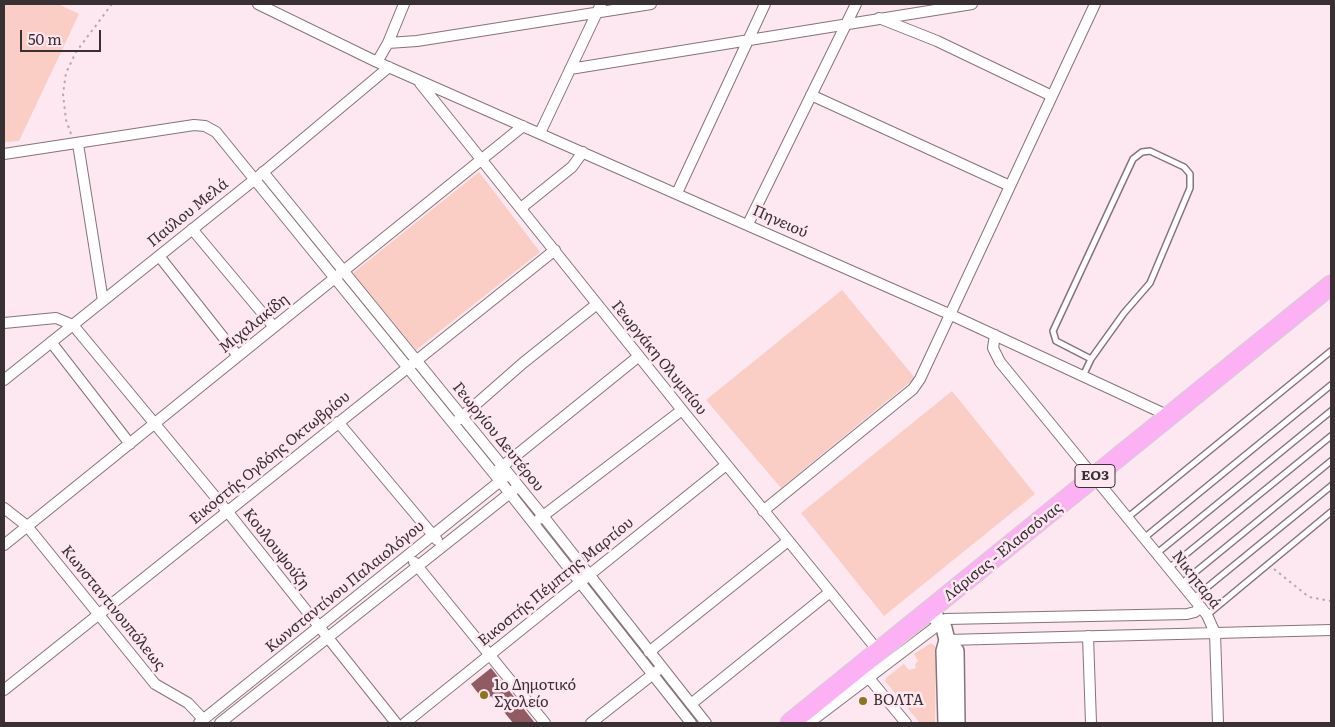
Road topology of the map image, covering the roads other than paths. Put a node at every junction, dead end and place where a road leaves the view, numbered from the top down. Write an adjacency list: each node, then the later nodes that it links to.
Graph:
1 (258, 4): 13 (street, Πηνειού)
2 (404, 4): 12 (street)
3 (651, 4): 8 (street)
4 (765, 4): 11 (street)
5 (856, 4): 10 (street)
6 (972, 4): 9 (street)
7 (1095, 4): 18 (street)
8 (599, 8): 12 (street); 15 (street)
9 (878, 18): 10 (street); 18 (street)
10 (846, 23): 11 (street); 17 (street)
11 (748, 39): 15 (street); 28 (street)
12 (388, 43): 13 (street)
13 (376, 62): 14 (street, Πηνειού)
14 (389, 67): 16 (street, Πηνειού); 25 (street, Παύλου Μελά)
15 (570, 69): 20 (street)
16 (418, 80): 19 (street, Πηνειού); 24 (street, Γεωργάκη Ολυμπίου)
17 (811, 95): 27 (street); 30 (street)
18 (1052, 96): 27 (street)
19 (524, 126): 20 (street, Πηνειού); 24 (street, Μιχαλακίδη)
20 (540, 133): 22 (street, Πηνειού)
21 (78, 144): 23 (street, Γεωργίου Δευτέρου); 26 (street, Γεωργίου Δευτέρου); 37 (street)
22 (583, 152): 28 (street, Πηνειού); 29 (street)
23 (4, 154)
24 (482, 159): 29 (street, Γεωργάκη Ολυμπίου); 34 (street, Μιχαλακίδη)
25 (263, 172): 26 (street, Παύλου Μελά); 34 (street, Γεωργίου Δευτέρου)
26 (254, 180): 31 (street, Παύλου Μελά); 35 (street, Γεωργίου Δευτέρου)
27 (1010, 186): 39 (street)
28 (677, 193): 30 (street, Πηνειού)
29 (521, 208): 32 (street, Γεωργάκη Ολυμπίου)
30 (748, 224): 39 (street, Πηνειού)
31 (192, 229): 33 (street, Παύλου Μελά); 42 (street)
32 (555, 250): 38 (street, Γεωργάκη Ολυμπίου); 49 (street, Εικοστής Ογδόης Οκτωβρίου)
33 (159, 256): 37 (street, Παύλου Μελά); 46 (street)
34 (344, 271): 35 (street, Μιχαλακίδη); 49 (street, Γεωργίου Δευτέρου)
35 (335, 278): 42 (street, Μιχαλακίδη); 50 (street, Γεωργίου Δευτέρου)
36 (1331, 285): 56 (highway, Λάρισας - Ελασσόνας / ΕΟ3)
37 (103, 301): 41 (street, Παύλου Μελά)
38 (597, 304): 47 (street, Γεωργάκη Ολυμπίου); 57 (street)
39 (950, 314): 43 (street, Πηνειού); 72 (street)
40 (4, 323): 41 (street)
41 (73, 325): 44 (street, Παύλου Μελά); 59 (street, Κουλουψούζη)
42 (274, 327): 46 (street, Μιχαλακίδη)
43 (995, 335): 51 (street, Πηνειού); 67 (street, Νικηταρά)
44 (51, 342): 52 (street, Παύλου Μελά); 62 (street)
45 (1331, 351): 76 (lane)
46 (238, 356): 59 (street, Μιχαλακίδη)
47 (638, 356): 54 (street, Γεωργάκη Ολυμπίου); 65 (street, Κωνσταντίνου Παλαιολόγου)
48 (1091, 359): 48 (lane); 51 (lane)
49 (417, 360): 50 (street, Εικοστής Ογδόης Οκτωβρίου); 57 (street, Γεωργίου Δευτέρου)
50 (408, 367): 58 (street, Εικοστής Ογδόης Οκτωβρίου); 60 (street, Γεωργίου Δευτέρου)
51 (1082, 376): 56 (street, Πηνειού)
52 (4, 380)
53 (1331, 385): 80 (lane)
54 (682, 410): 64 (street, Γεωργάκη Ολυμπίου); 75 (street)
55 (1331, 411): 84 (lane)
56 (1168, 416): 67 (highway, Λάρισας - Ελασσόνας / ΕΟ3)
57 (463, 417): 60 (street); 65 (street, Γεωργίου Δευτέρου)
58 (338, 422): 73 (street, Εικοστής Ογδόης Οκτωβρίου); 79 (street)
59 (154, 424): 62 (street, Μιχαλακίδη); 73 (street, Κουλουψούζη)
60 (453, 424): 66 (street, Γεωργίου Δευτέρου)
61 (1331, 436): 87 (lane)
62 (130, 444): 78 (street, Μιχαλακίδη)
63 (1331, 461): 90 (lane)
64 (726, 465): 72 (street, Γεωργάκη Ολυμπίου); 88 (street, Εικοστής Πέμπτης Μαρτίου)
65 (506, 470): 66 (street, Κωνσταντίνου Παλαιολόγου); 68 (street, Γεωργίου Δευτέρου)
66 (497, 478): 70 (street, Γεωργίου Δευτέρου); 79 (street, Κωνσταντίνου Παλαιολόγου)
67 (1094, 478): 76 (street, Νικηταρά); 95 (highway, Λάρισας - Ελασσόνας / ΕΟ3)
68 (518, 486): 70 (street, Κωνσταντίνου Παλαιολόγου); 75 (street, Γεωργίου Δευτέρου)
69 (1331, 486): 92 (lane)
70 (509, 493): 77 (street, Γεωργίου Δευτέρου); 83 (street, Κωνσταντίνου Παλαιολόγου)
71 (4, 508): 78 (street, Κωνσταντινουπόλεως)
72 (764, 510): 81 (street, Γεωργάκη Ολυμπίου)
73 (227, 511): 94 (street, Εικοστής Ογδόης Οκτωβρίου); 96 (street, Κουλουψούζη)
74 (1331, 512): 93 (lane)
75 (543, 516): 77 (street); 88 (street, Γεωργίου Δευτέρου)
76 (1127, 518): 80 (street, Νικηταρά)
77 (533, 524): 89 (street, Γεωργίου Δευτέρου)
78 (27, 526): 82 (street, Μιχαλακίδη); 94 (street, Κωνσταντινουπόλεως)
79 (433, 536): 83 (street); 85 (street, Κωνσταντίνου Παλαιολόγου)
80 (1144, 538): 84 (street, Νικηταρά)
81 (788, 541): 91 (street, Γεωργάκη Ολυμπίου); 102 (street)
82 (4, 545)
83 (442, 547): 86 (street, Κωνσταντίνου Παλαιολόγου)
84 (1156, 554): 87 (street, Νικηταρά)
85 (409, 556): 86 (street); 96 (street, Κωνσταντίνου Παλαιολόγου)
86 (418, 566): 100 (street, Κωνσταντίνου Παλαιολόγου); 104 (street)
87 (1169, 568): 90 (street, Νικηταρά)
88 (589, 575): 89 (street, Εικοστής Πέμπτης Μαρτίου); 102 (street, Γεωργίου Δευτέρου)
89 (580, 583): 104 (street, Εικοστής Πέμπτης Μαρτίου); 107 (street, Γεωργίου Δευτέρου)
90 (1182, 583): 92 (street, Νικηταρά)
91 (830, 592): 103 (street, Γεωργάκη Ολυμπίου); 109 (street)
92 (1194, 598): 93 (street, Νικηταρά)
93 (1204, 611): 95 (street); 98 (street, Νικηταρά)
94 (98, 615): 108 (street, Εικοστής Ογδόης Οκτωβρίου); 110 (street, Κωνσταντινουπόλεως)
95 (936, 616): 101 (street); 103 (highway, Λάρισας - Ελασσόνας / ΕΟ3); 106 (street)
96 (319, 628): 100 (street, Κουλουψούζη); 110 (street, Κωνσταντίνου Παλαιολόγου)
97 (1331, 630): 98 (street)
98 (1215, 634): 99 (street); 124 (street, Νικηταρά)
99 (1088, 636): 101 (street); 123 (street)
100 (327, 638): 111 (street, Κωνσταντίνου Παλαιολόγου); 112 (street, Κουλουψούζη)
101 (947, 640): 121 (street); 122 (street)
102 (649, 652): 105 (street, Γεωργίου Δευτέρου)
103 (879, 652): 106 (highway, Λάρισας - Ελασσόνας / ΕΟ3)
104 (490, 655): 113 (street, Εικοστής Πέμπτης Μαρτίου); 114 (street)
105 (662, 667): 107 (street); 109 (street, Γεωργίου Δευτέρου)
106 (864, 672): 118 (highway, Λάρισας - Ελασσόνας / ΕΟ3); 119 (street); 120 (street)
107 (652, 674): 115 (street); 116 (street, Γεωργίου Δευτέρου)
108 (4, 690)
109 (691, 704): 117 (street, Γεωργίου Δευτέρου)
110 (201, 721)
111 (220, 723)
112 (396, 723)
113 (405, 723)
114 (545, 723)
115 (591, 723)
116 (691, 723)
117 (706, 723)
118 (790, 723)
119 (809, 723)
120 (906, 723)
121 (946, 723)
122 (957, 723)
123 (1091, 723)
124 (1218, 723)

